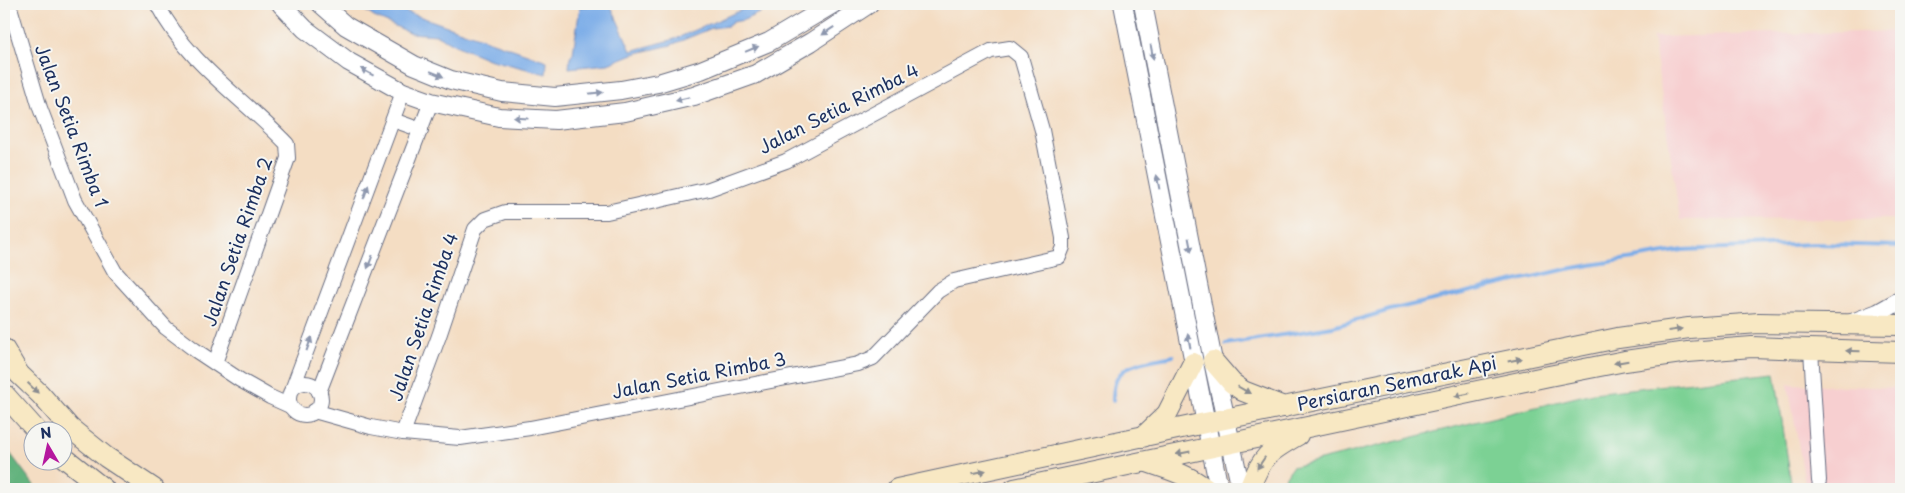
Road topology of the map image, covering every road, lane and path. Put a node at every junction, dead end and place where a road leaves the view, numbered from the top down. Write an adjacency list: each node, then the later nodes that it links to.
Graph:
1 (8, 4): 21 (street, Jalan Setia Rimba 1)
2 (157, 4): 21 (street, Jalan Setia Rimba 2)
3 (280, 4): 9 (street, one-way to 3)
4 (321, 4): 5 (street, one-way to 5)
5 (833, 4)
6 (869, 4): 10 (street, one-way to 10)
7 (1123, 4): 22 (street, one-way to 7)
8 (1143, 4): 20 (street, one-way to 20)
9 (403, 92): 10 (street); 11 (street)
10 (431, 102): 12 (street)
11 (393, 120): 12 (street); 23 (street, one-way to 11)
12 (421, 130): 24 (street, one-way to 24)
13 (1059, 257): 33 (street, Jalan Setia Rimba 3); 33 (street, Jalan Setia Rimba 4)
14 (1901, 300): 15 (street)
15 (1850, 324): 16 (main road, Persiaran Semarak Api); 27 (main road, Persiaran Semarak Api, one-way to 15)
16 (1901, 325)
17 (4, 349): 41 (main road, one-way to 41)
18 (1811, 350): 19 (main road, Persiaran Semarak Api, one-way to 18); 32 (main road, Persiaran Semarak Api, one-way to 32); 39 (street)
19 (1901, 352)
20 (1213, 361): 27 (main road, one-way to 27); 29 (street)
21 (215, 363): 26 (street, Jalan Setia Rimba 1)
22 (1193, 363): 31 (street); 34 (main road)
23 (292, 390): 24 (street); 26 (street)
24 (319, 392): 28 (street)
25 (4, 394): 30 (main road)
26 (290, 406): 28 (street)
27 (1284, 407): 29 (main road, Persiaran Semarak Api)
28 (314, 412): 33 (street, Jalan Setia Rimba 3)
29 (1226, 419): 31 (main road, Persiaran Semarak Api); 35 (street)
30 (27, 420)
31 (1205, 423): 34 (main road, Persiaran Semarak Api); 36 (street)
32 (1313, 426): 35 (main road, Persiaran Semarak Api); 47 (main road, one-way to 47)
33 (403, 433)
34 (1143, 437): 42 (main road, Persiaran Semarak Api, one-way to 34)
35 (1232, 443): 36 (main road, Persiaran Semarak Api); 46 (street)
36 (1210, 448): 37 (main road, Persiaran Semarak Api, one-way to 37); 45 (street)
37 (1145, 461): 43 (main road, Persiaran Semarak Api); 44 (main road)
38 (72, 464): 40 (main road)
39 (1819, 481)
40 (104, 489)
41 (154, 489)
42 (897, 489)
43 (1014, 489)
44 (1206, 489)
45 (1219, 489)
46 (1241, 489)
47 (1249, 489)

